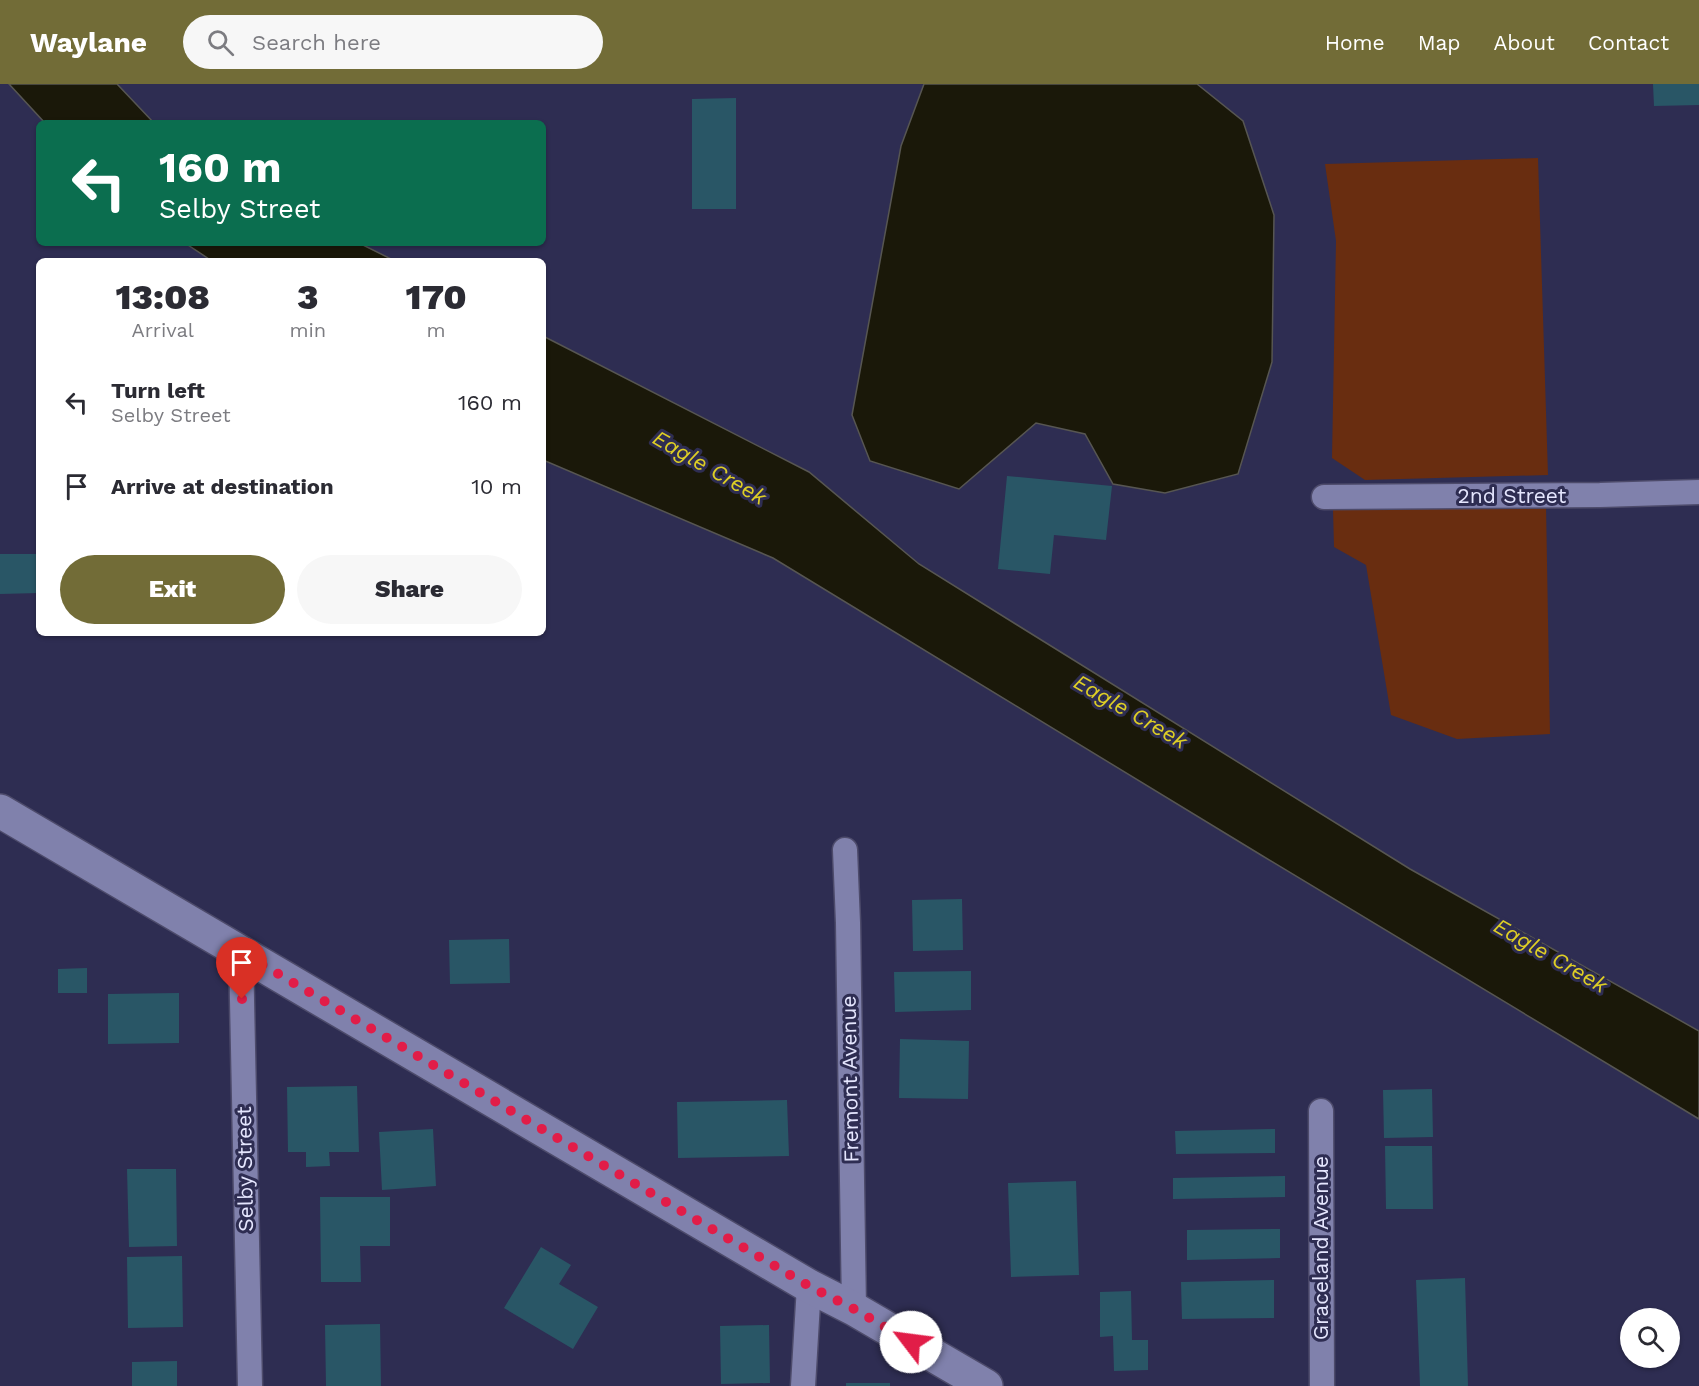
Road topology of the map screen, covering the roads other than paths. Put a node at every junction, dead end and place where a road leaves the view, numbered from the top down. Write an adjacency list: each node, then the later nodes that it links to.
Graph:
1 (1699, 492): 2 (street, 2nd Street)
2 (1324, 497)
3 (0, 811): 5 (main road)
4 (845, 850): 8 (street, Fremont Avenue)
5 (241, 952): 7 (main road); 9 (street, Selby Street)
6 (1321, 1111): 12 (street, Graceland Avenue)
7 (809, 1286): 8 (main road); 10 (street)
8 (854, 1309): 11 (main road)
9 (250, 1386)
10 (803, 1386)
11 (986, 1386)
12 (1322, 1386)

